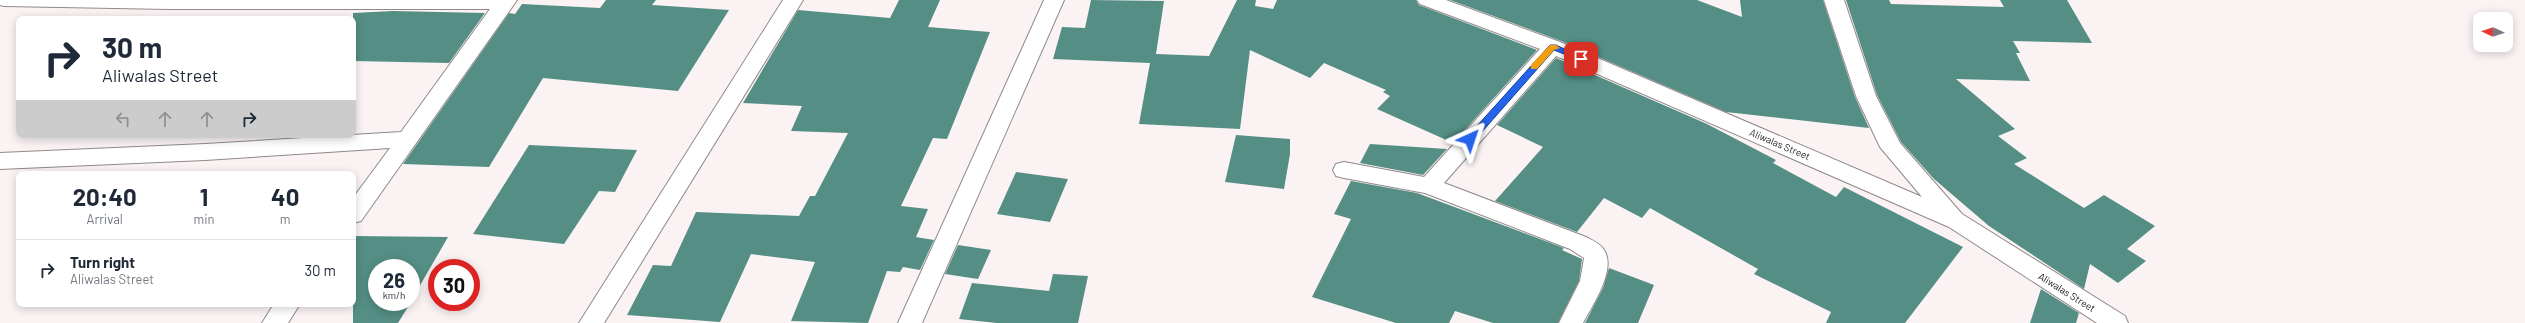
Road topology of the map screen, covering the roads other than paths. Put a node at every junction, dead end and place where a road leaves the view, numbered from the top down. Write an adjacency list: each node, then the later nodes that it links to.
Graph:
1 (4, 0): 6 (street)
2 (793, 0): 16 (street)
3 (1054, 0): 17 (street)
4 (1427, 0): 7 (street, Aliwalas Street)
5 (1834, 0): 13 (street)
6 (506, 1): 8 (street)
7 (1553, 47): 11 (street); 13 (street, Aliwalas Street)
8 (406, 139): 9 (street); 12 (street)
9 (0, 161)
10 (1344, 170): 11 (street)
11 (1429, 186): 18 (street)
12 (356, 211)
13 (1957, 221): 19 (street, Aliwalas Street)
14 (286, 307): 15 (street)
15 (274, 323)
16 (591, 323)
17 (910, 323)
18 (1571, 323)
19 (2116, 323)

